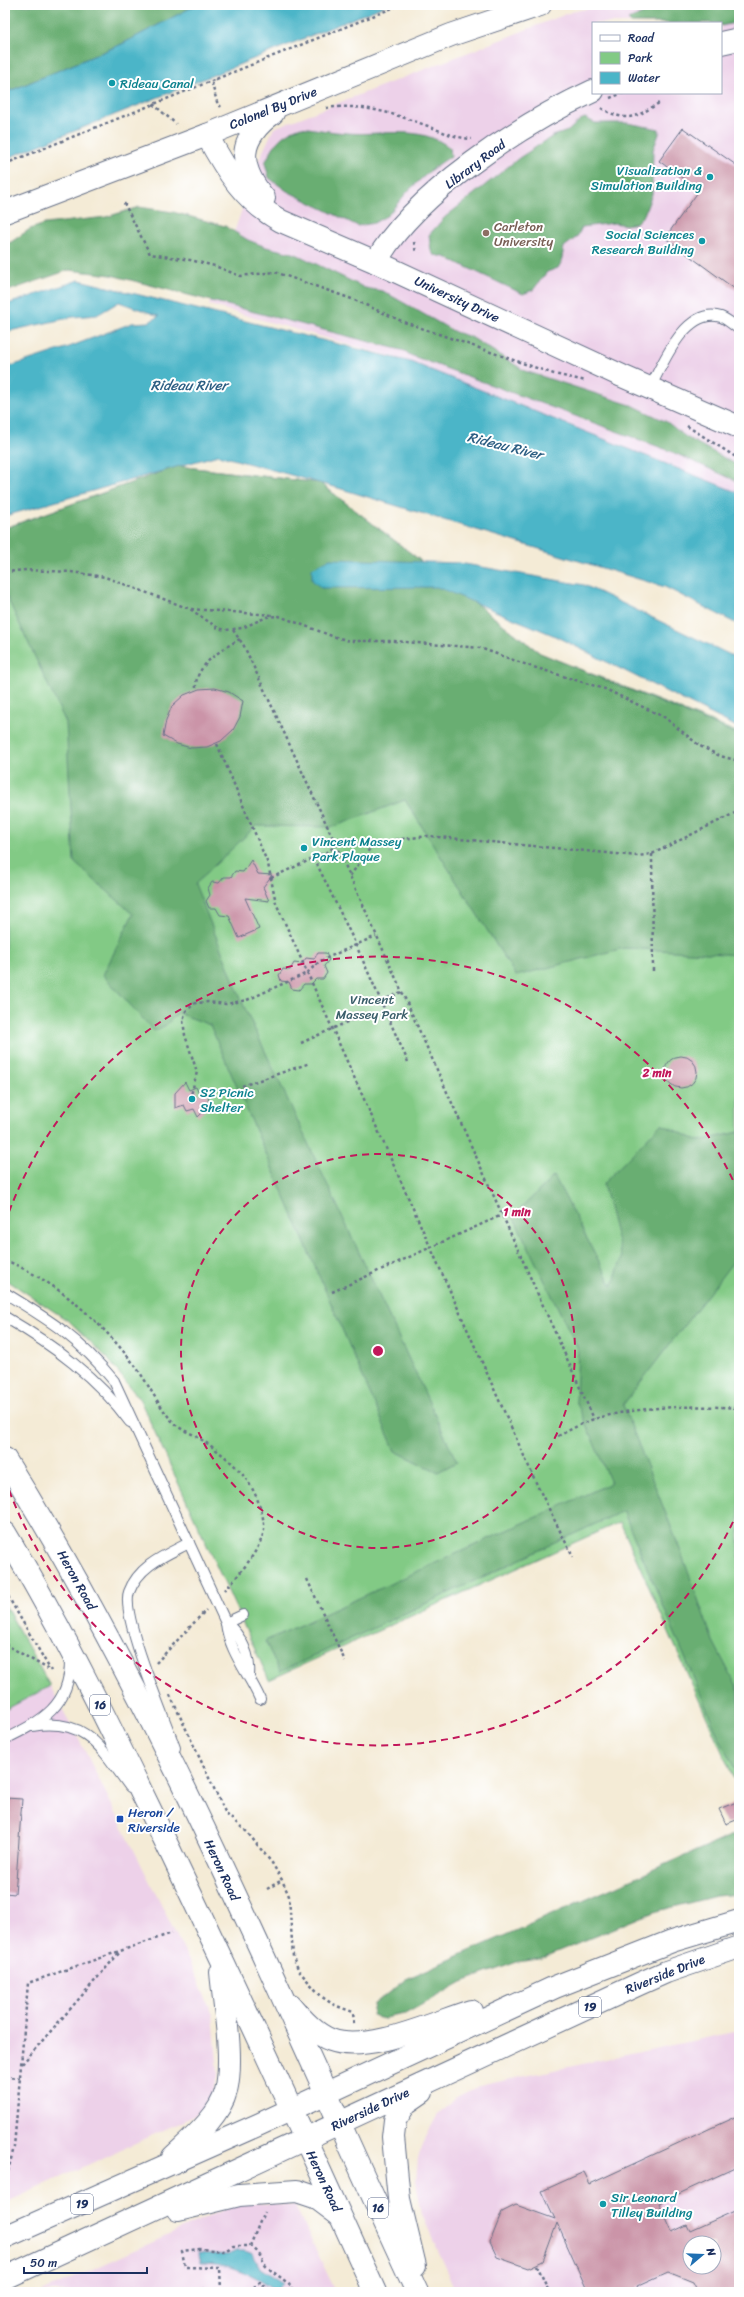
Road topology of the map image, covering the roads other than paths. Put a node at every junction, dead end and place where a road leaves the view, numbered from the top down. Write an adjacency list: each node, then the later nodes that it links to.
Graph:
1 (540, 5): 4 (main road, Colonel By Drive)
2 (739, 39): 3 (main road)
3 (722, 43)
4 (301, 97): 6 (main road, Colonel By Drive); 8 (main road)
5 (594, 98): 9 (main road, Library Road)
6 (207, 135): 7 (main road, Colonel By Drive); 8 (main road, University Drive)
7 (5, 212)
8 (298, 228): 9 (main road, University Drive)
9 (376, 262): 11 (main road, University Drive)
10 (739, 328): 11 (lane)
11 (650, 388): 12 (main road, University Drive)
12 (739, 427)
13 (5, 1293): 15 (lane)
14 (5, 1299): 15 (lane)
15 (25, 1305): 17 (lane)
16 (5, 1317): 17 (lane)
17 (144, 1442): 20 (lane)
18 (5, 1459): 28 (main road, Heron Road / 16)
19 (5, 1533): 23 (main road, Heron Road / 16)
20 (189, 1543): 22 (lane); 28 (lane)
21 (243, 1615): 22 (lane)
22 (226, 1623): 24 (lane)
23 (70, 1645): 25 (lane); 27 (main road, Heron Road / 16)
24 (260, 1699)
25 (32, 1726): 26 (lane); 27 (lane)
26 (5, 1739)
27 (159, 1828): 31 (main road, Heron Road / 16)
28 (209, 1842): 33 (main road, Heron Road / 16)
29 (739, 1921): 32 (main road, Riverside Drive / 19)
30 (739, 1947): 34 (main road, Riverside Drive / 19)
31 (220, 1954): 36 (main road, Heron Road / 16); 39 (main road)
32 (555, 1987): 33 (main road); 35 (main road, Riverside Drive / 19)
33 (280, 1994): 35 (main road, Heron Road / 16)
34 (445, 2075): 37 (main road, Riverside Drive / 19); 46 (main road)
35 (324, 2093): 36 (main road, Riverside Drive / 19); 37 (main road, Heron Road / 16)
36 (291, 2110): 38 (main road, Heron Road / 16); 39 (main road, Riverside Drive / 19)
37 (338, 2123): 38 (main road, Riverside Drive / 19); 45 (main road, Heron Road / 16)
38 (305, 2139): 40 (main road, Heron Road / 16); 41 (main road, Riverside Drive / 19)
39 (159, 2170): 42 (main road, Riverside Drive / 19)
40 (340, 2216): 41 (main road); 44 (main road, Heron Road / 16)
41 (121, 2225): 43 (main road, Riverside Drive / 19)
42 (5, 2238)
43 (5, 2278)
44 (375, 2292)
45 (417, 2292)
46 (422, 2292)

